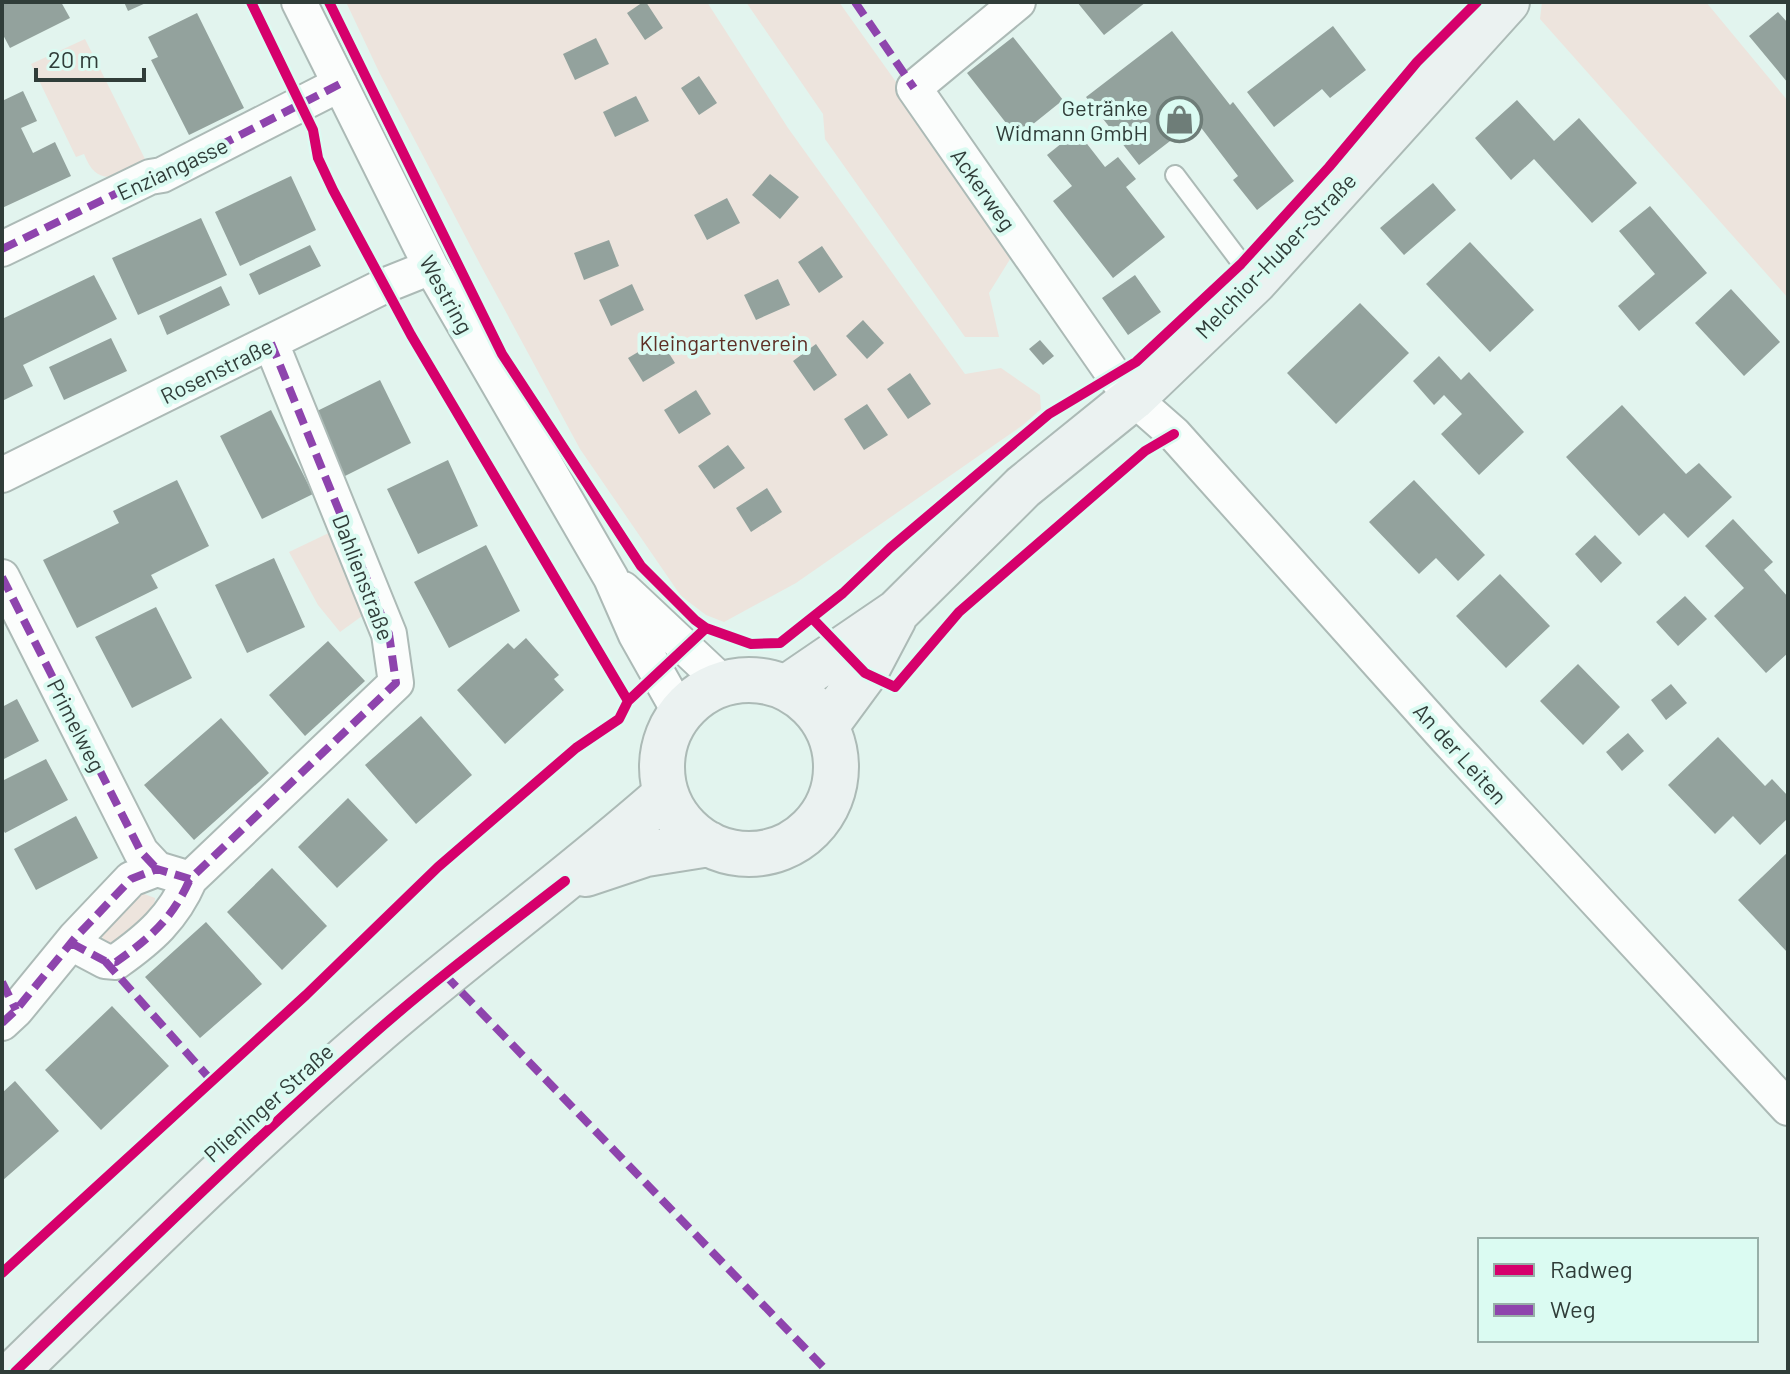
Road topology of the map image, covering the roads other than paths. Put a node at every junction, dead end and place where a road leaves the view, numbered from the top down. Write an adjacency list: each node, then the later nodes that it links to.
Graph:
1 (299, 2): 4 (street, Westring)
2 (1018, 2): 10 (street, Ackerweg)
3 (1507, 2): 8 (street, Melchior-Huber-Straße)
4 (340, 84): 6 (street, Enziangasse); 7 (street, Westring)
5 (1175, 175): 8 (lane)
6 (2, 249)
7 (431, 267): 9 (street, Rosenstraße); 13 (street, Westring)
8 (1255, 281): 10 (street, Melchior-Huber-Straße)
9 (271, 343): 11 (street, Rosenstraße); 22 (street, Dahlienstraße)
10 (1133, 398): 14 (street, Melchior-Huber-Straße); 26 (street, An der Leiten)
11 (2, 475)
12 (2, 577): 21 (street, Primelweg)
13 (611, 578): 15 (street, Westring); 17 (street, Westring)
14 (897, 612): 16 (street); 18 (street)
15 (723, 683): 16 (street, Plieninger Straße); 17 (street, Plieninger Straße)
16 (787, 687): 18 (street, Plieninger Straße)
17 (680, 713): 19 (street, Plieninger Straße)
18 (826, 726): 20 (street, Plieninger Straße)
19 (666, 794): 20 (street, Plieninger Straße); 23 (street, Plieninger Straße)
20 (709, 844): 23 (street, Plieninger Straße)
21 (157, 869): 22 (street); 24 (street)
22 (190, 879): 24 (street, Dahlienstraße)
23 (565, 881): 27 (street, Plieninger Straße)
24 (71, 943): 25 (street)
25 (7, 1005)
26 (1788, 1108)
27 (15, 1372)

